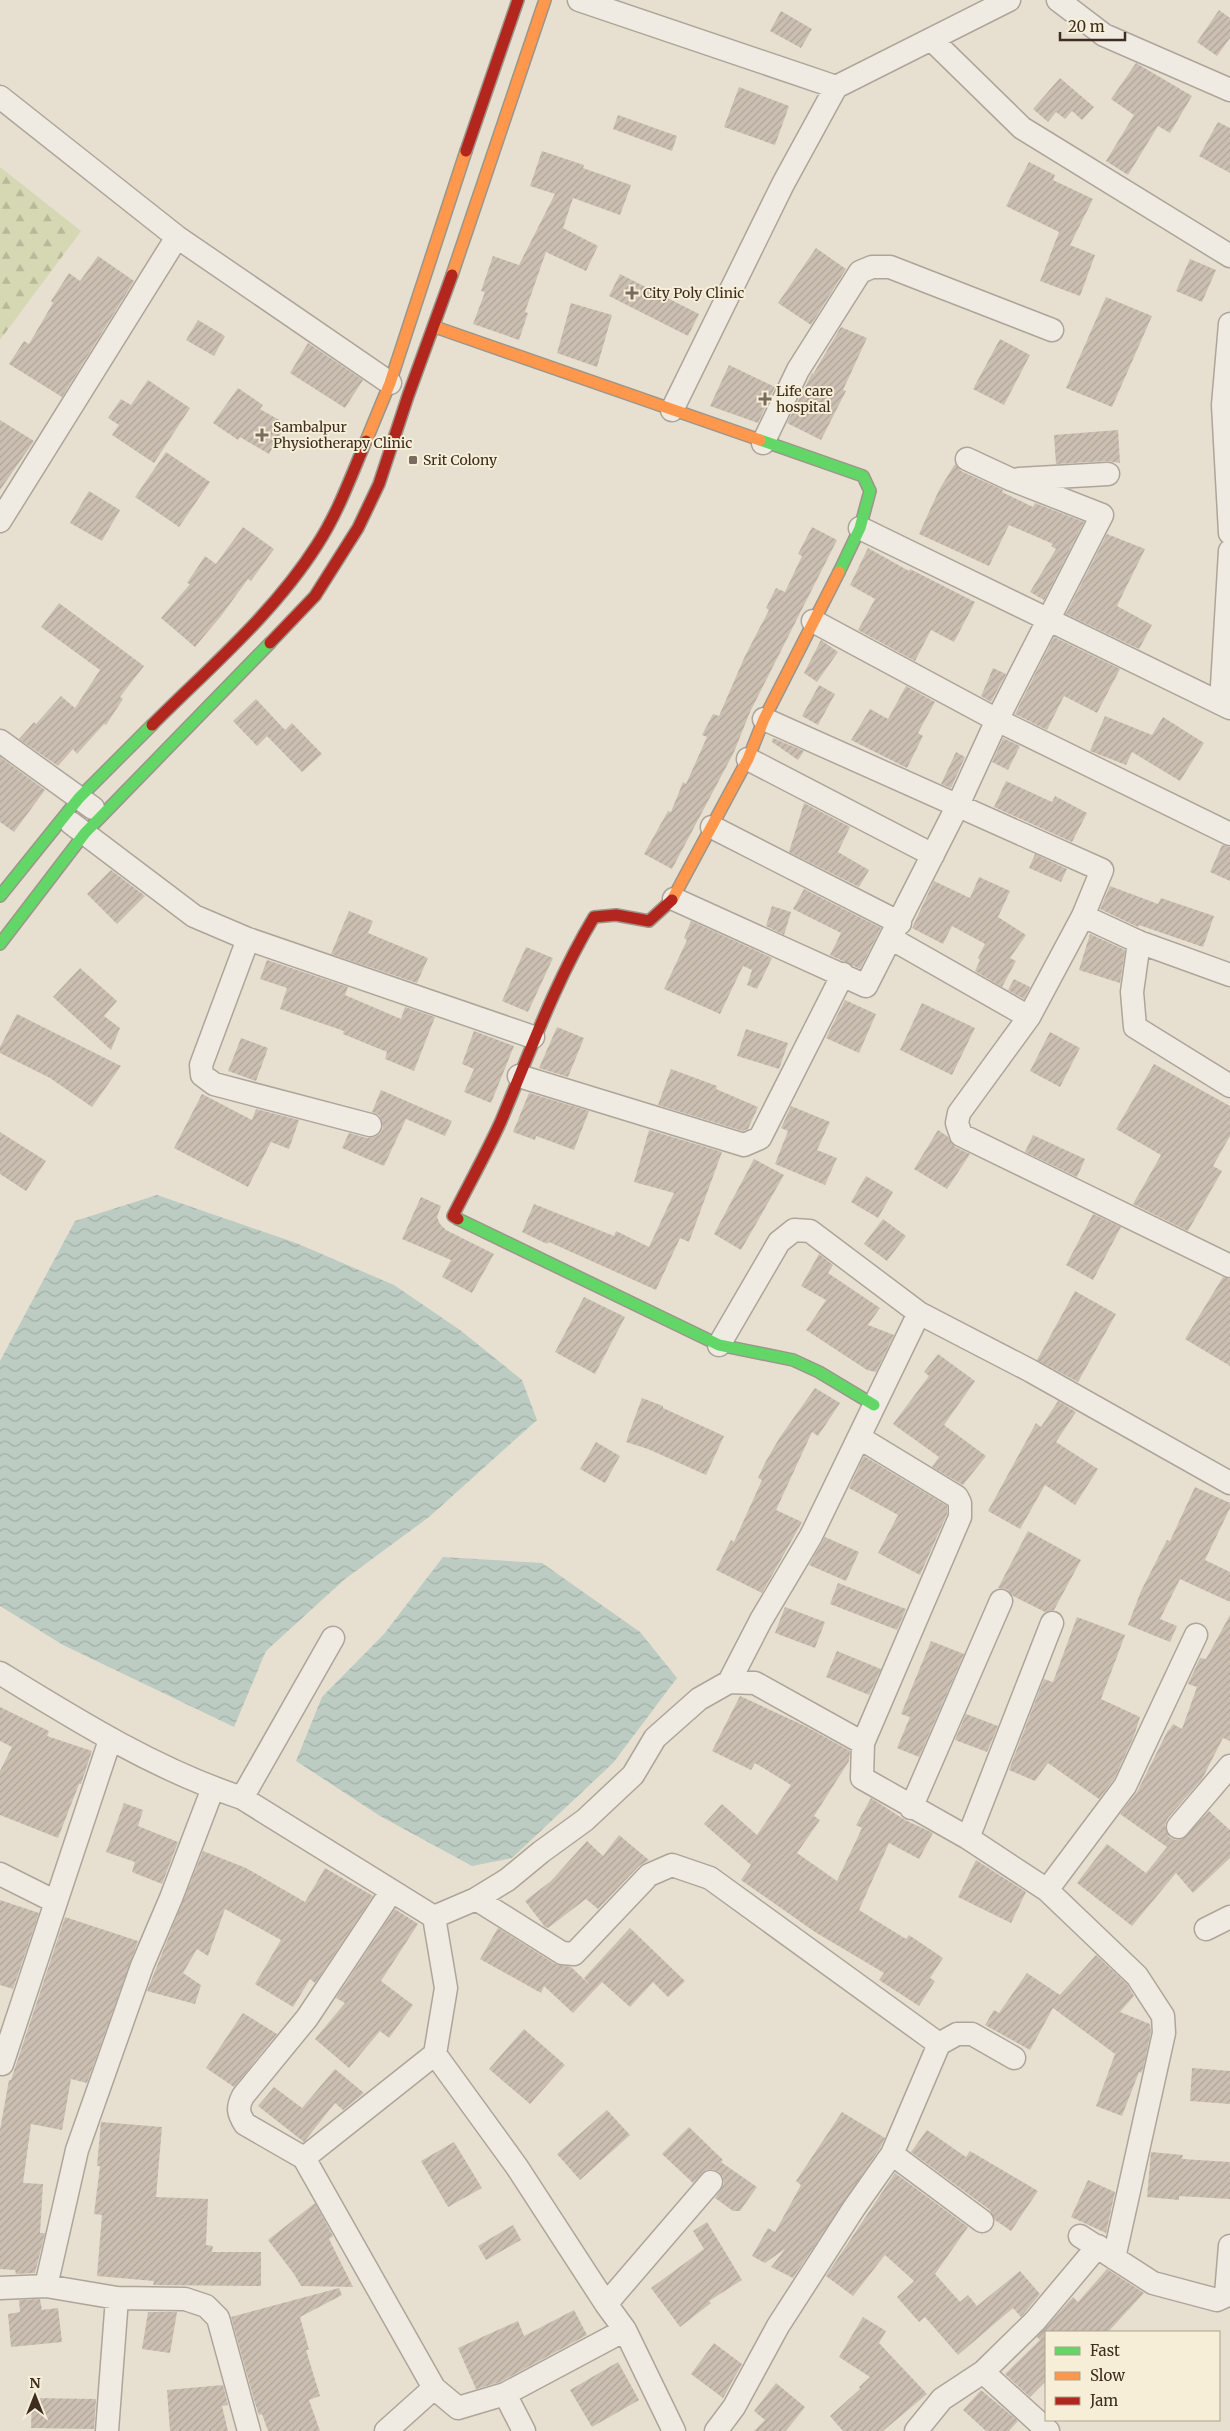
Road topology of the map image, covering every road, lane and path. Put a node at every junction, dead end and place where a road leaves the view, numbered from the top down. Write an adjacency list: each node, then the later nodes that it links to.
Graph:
1 (518, 0): 15 (main road)
2 (546, 0): 13 (main road)
3 (579, 0): 7 (street)
4 (1009, 0): 6 (street)
5 (1058, 0): 8 (street)
6 (932, 40): 7 (street); 11 (street)
7 (836, 87): 17 (street)
8 (1230, 90)
9 (0, 97): 10 (street)
10 (177, 237): 15 (street); 22 (street)
11 (1230, 256)
12 (1230, 324): 16 (street)
13 (435, 327): 17 (main road); 35 (main road)
14 (1052, 330): 18 (street)
15 (390, 383): 33 (main road)
16 (1226, 406): 24 (street)
17 (672, 410): 18 (main road)
18 (763, 443): 23 (main road)
19 (967, 459): 21 (street)
20 (1108, 474): 21 (street)
21 (1010, 479): 26 (street)
22 (0, 521)
23 (860, 528): 26 (street); 27 (main road)
24 (1230, 533)
25 (1230, 551): 28 (street)
26 (1047, 620): 28 (street); 30 (street)
27 (812, 621): 29 (main road); 30 (street)
28 (1225, 705)
29 (764, 719): 32 (main road); 34 (street)
30 (997, 720): 34 (street); 39 (street)
31 (0, 742): 33 (street)
32 (748, 758): 37 (main road); 40 (street)
33 (79, 798): 35 (street); 36 (main road)
34 (957, 807): 40 (street); 43 (street)
35 (102, 815): 38 (main road)
36 (63, 817): 38 (street); 41 (main road)
37 (712, 827): 42 (main road); 44 (street)
38 (86, 833): 45 (street); 47 (main road)
39 (1230, 834)
40 (934, 855): 44 (street)
41 (0, 896)
42 (674, 899): 48 (street); 51 (main road)
43 (1084, 916): 46 (street); 50 (street)
44 (896, 931): 48 (street); 50 (street)
45 (248, 939): 51 (street); 54 (street)
46 (1139, 942): 49 (street); 53 (street)
47 (0, 944)
48 (843, 974): 52 (street)
49 (1230, 976)
50 (1029, 1017): 55 (street)
51 (533, 1037): 52 (main road)
52 (519, 1076): 57 (main road)
53 (1230, 1086)
54 (370, 1125)
55 (1230, 1266)
56 (919, 1313): 57 (street); 58 (street); 60 (street)
57 (719, 1345): 58 (main road)
58 (874, 1405): 59 (street)
59 (860, 1438): 66 (street); 68 (street)
60 (1230, 1483)
61 (1001, 1601): 72 (street)
62 (1052, 1623): 74 (street)
63 (1196, 1635): 76 (street)
64 (333, 1638): 71 (street)
65 (0, 1673): 67 (street)
66 (729, 1682): 68 (street); 78 (street)
67 (110, 1740): 70 (street); 79 (street)
68 (863, 1743): 72 (street)
69 (1230, 1766): 73 (street)
70 (213, 1788): 71 (street); 93 (street)
71 (242, 1798): 77 (street)
72 (911, 1808): 74 (street)
73 (1178, 1827)
74 (968, 1838): 76 (street)
75 (0, 1874): 79 (street)
76 (1047, 1890): 92 (street)
77 (391, 1892): 80 (street); 88 (street)
78 (476, 1899): 80 (street); 83 (street)
79 (56, 1902): 86 (street)
80 (434, 1916): 84 (street)
81 (1230, 1917): 82 (street)
82 (1206, 1929)
83 (940, 2044): 85 (street); 87 (street)
84 (435, 2054): 88 (street); 97 (street)
85 (1014, 2058)
86 (2, 2064)
87 (892, 2154): 90 (street); 107 (street)
88 (304, 2158): 100 (street)
89 (711, 2182): 97 (street)
90 (982, 2221)
91 (1230, 2246): 95 (street)
92 (1098, 2247): 95 (street); 99 (street)
93 (46, 2286): 94 (street); 96 (street)
94 (0, 2288)
95 (1228, 2294)
96 (117, 2298): 102 (street); 103 (street)
97 (606, 2304): 98 (street)
98 (625, 2330): 101 (street); 106 (street)
99 (983, 2372): 108 (street); 109 (street)
100 (434, 2388): 101 (street); 104 (street)
101 (505, 2394): 105 (street)
102 (107, 2431)
103 (249, 2431)
104 (386, 2431)
105 (524, 2431)
106 (674, 2431)
107 (716, 2431)
108 (916, 2431)
109 (1048, 2431)

